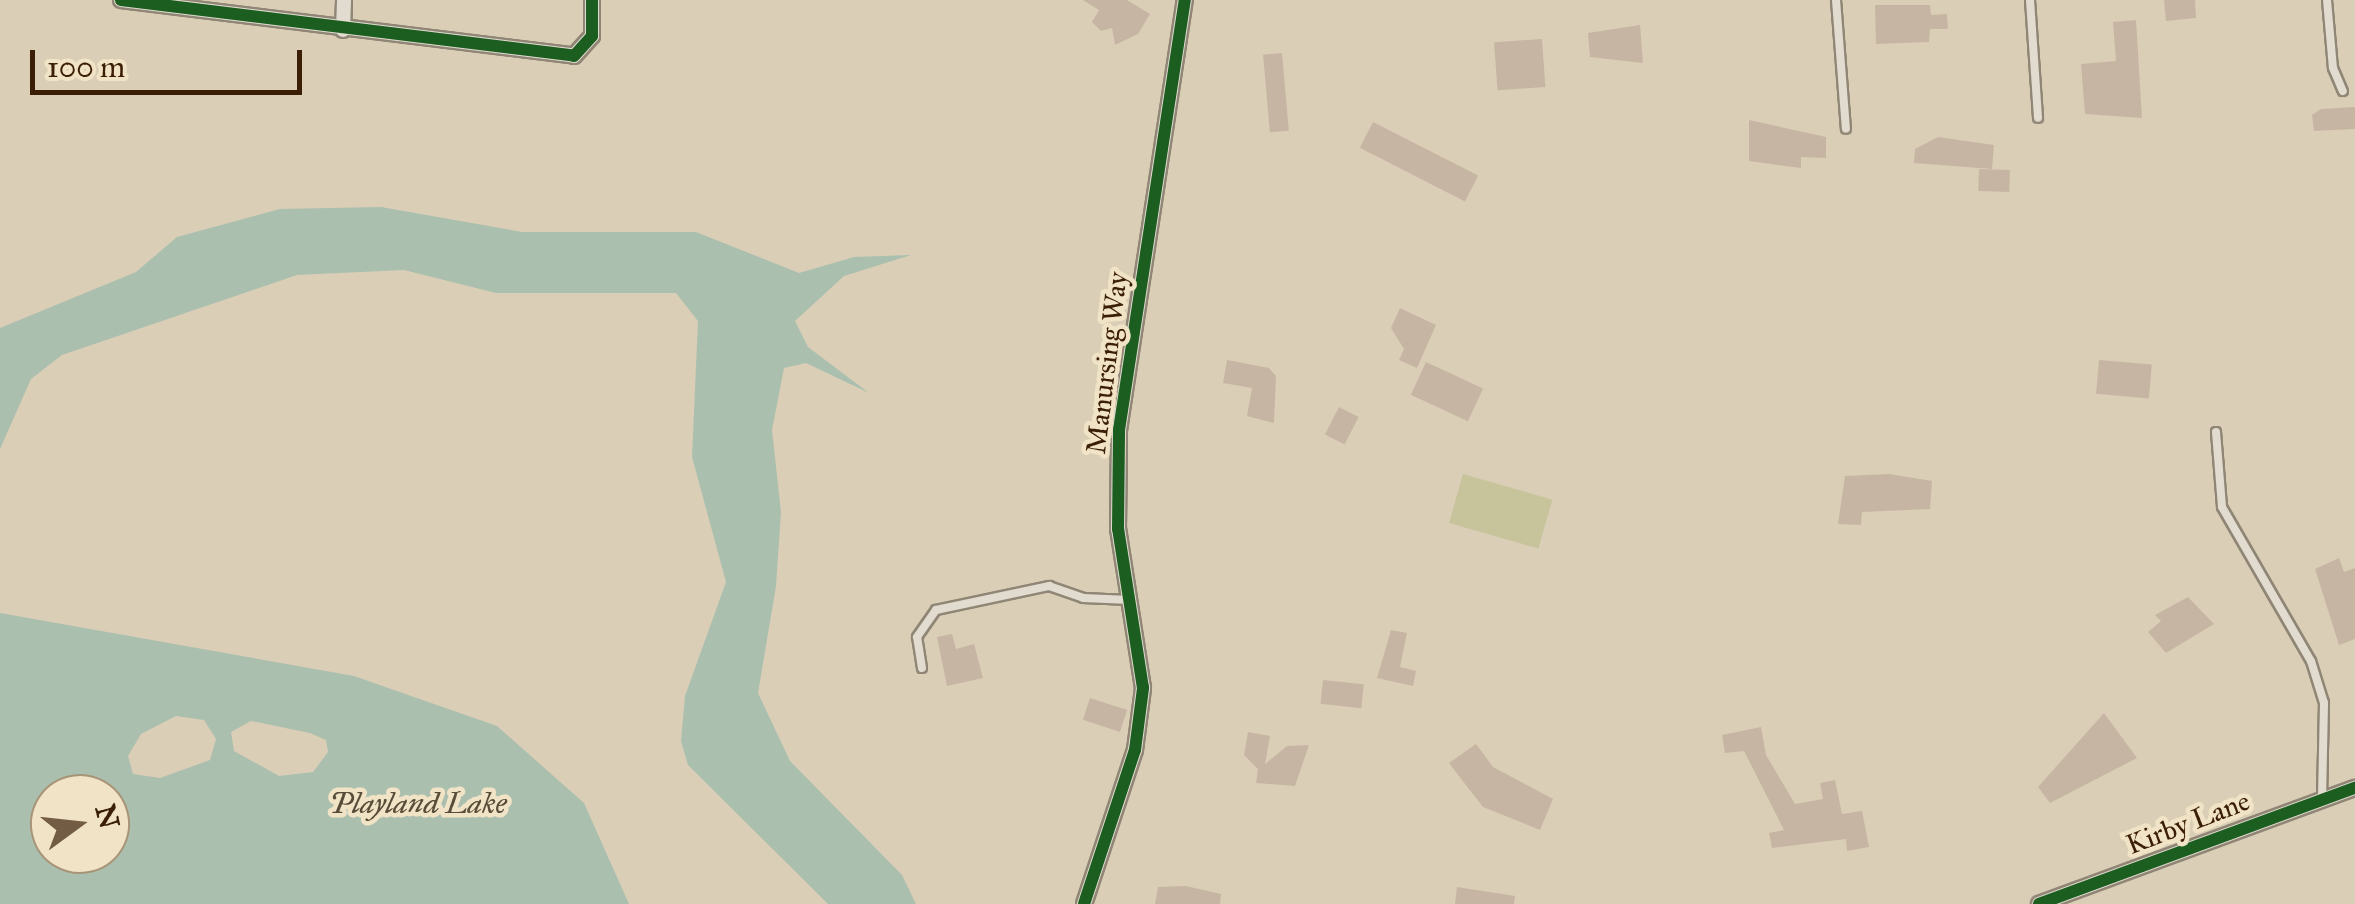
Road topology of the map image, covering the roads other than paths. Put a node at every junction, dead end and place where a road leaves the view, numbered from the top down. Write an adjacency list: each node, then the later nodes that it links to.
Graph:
1 (121, 0): 8 (street)
2 (344, 0): 8 (street)
3 (592, 0): 8 (street)
4 (1185, 0): 13 (street, Manursing Way)
5 (1836, 0): 11 (lane)
6 (2030, 0): 10 (lane)
7 (2327, 0): 9 (lane)
8 (344, 30)
9 (2343, 90)
10 (2038, 118)
11 (1846, 128)
12 (2216, 432): 16 (lane)
13 (1130, 600): 14 (lane); 17 (street, Manursing Way)
14 (922, 668)
15 (2355, 788): 16 (street, Kirby Lane)
16 (2322, 800): 18 (street, Kirby Lane)
17 (1084, 904)
18 (2039, 904)

